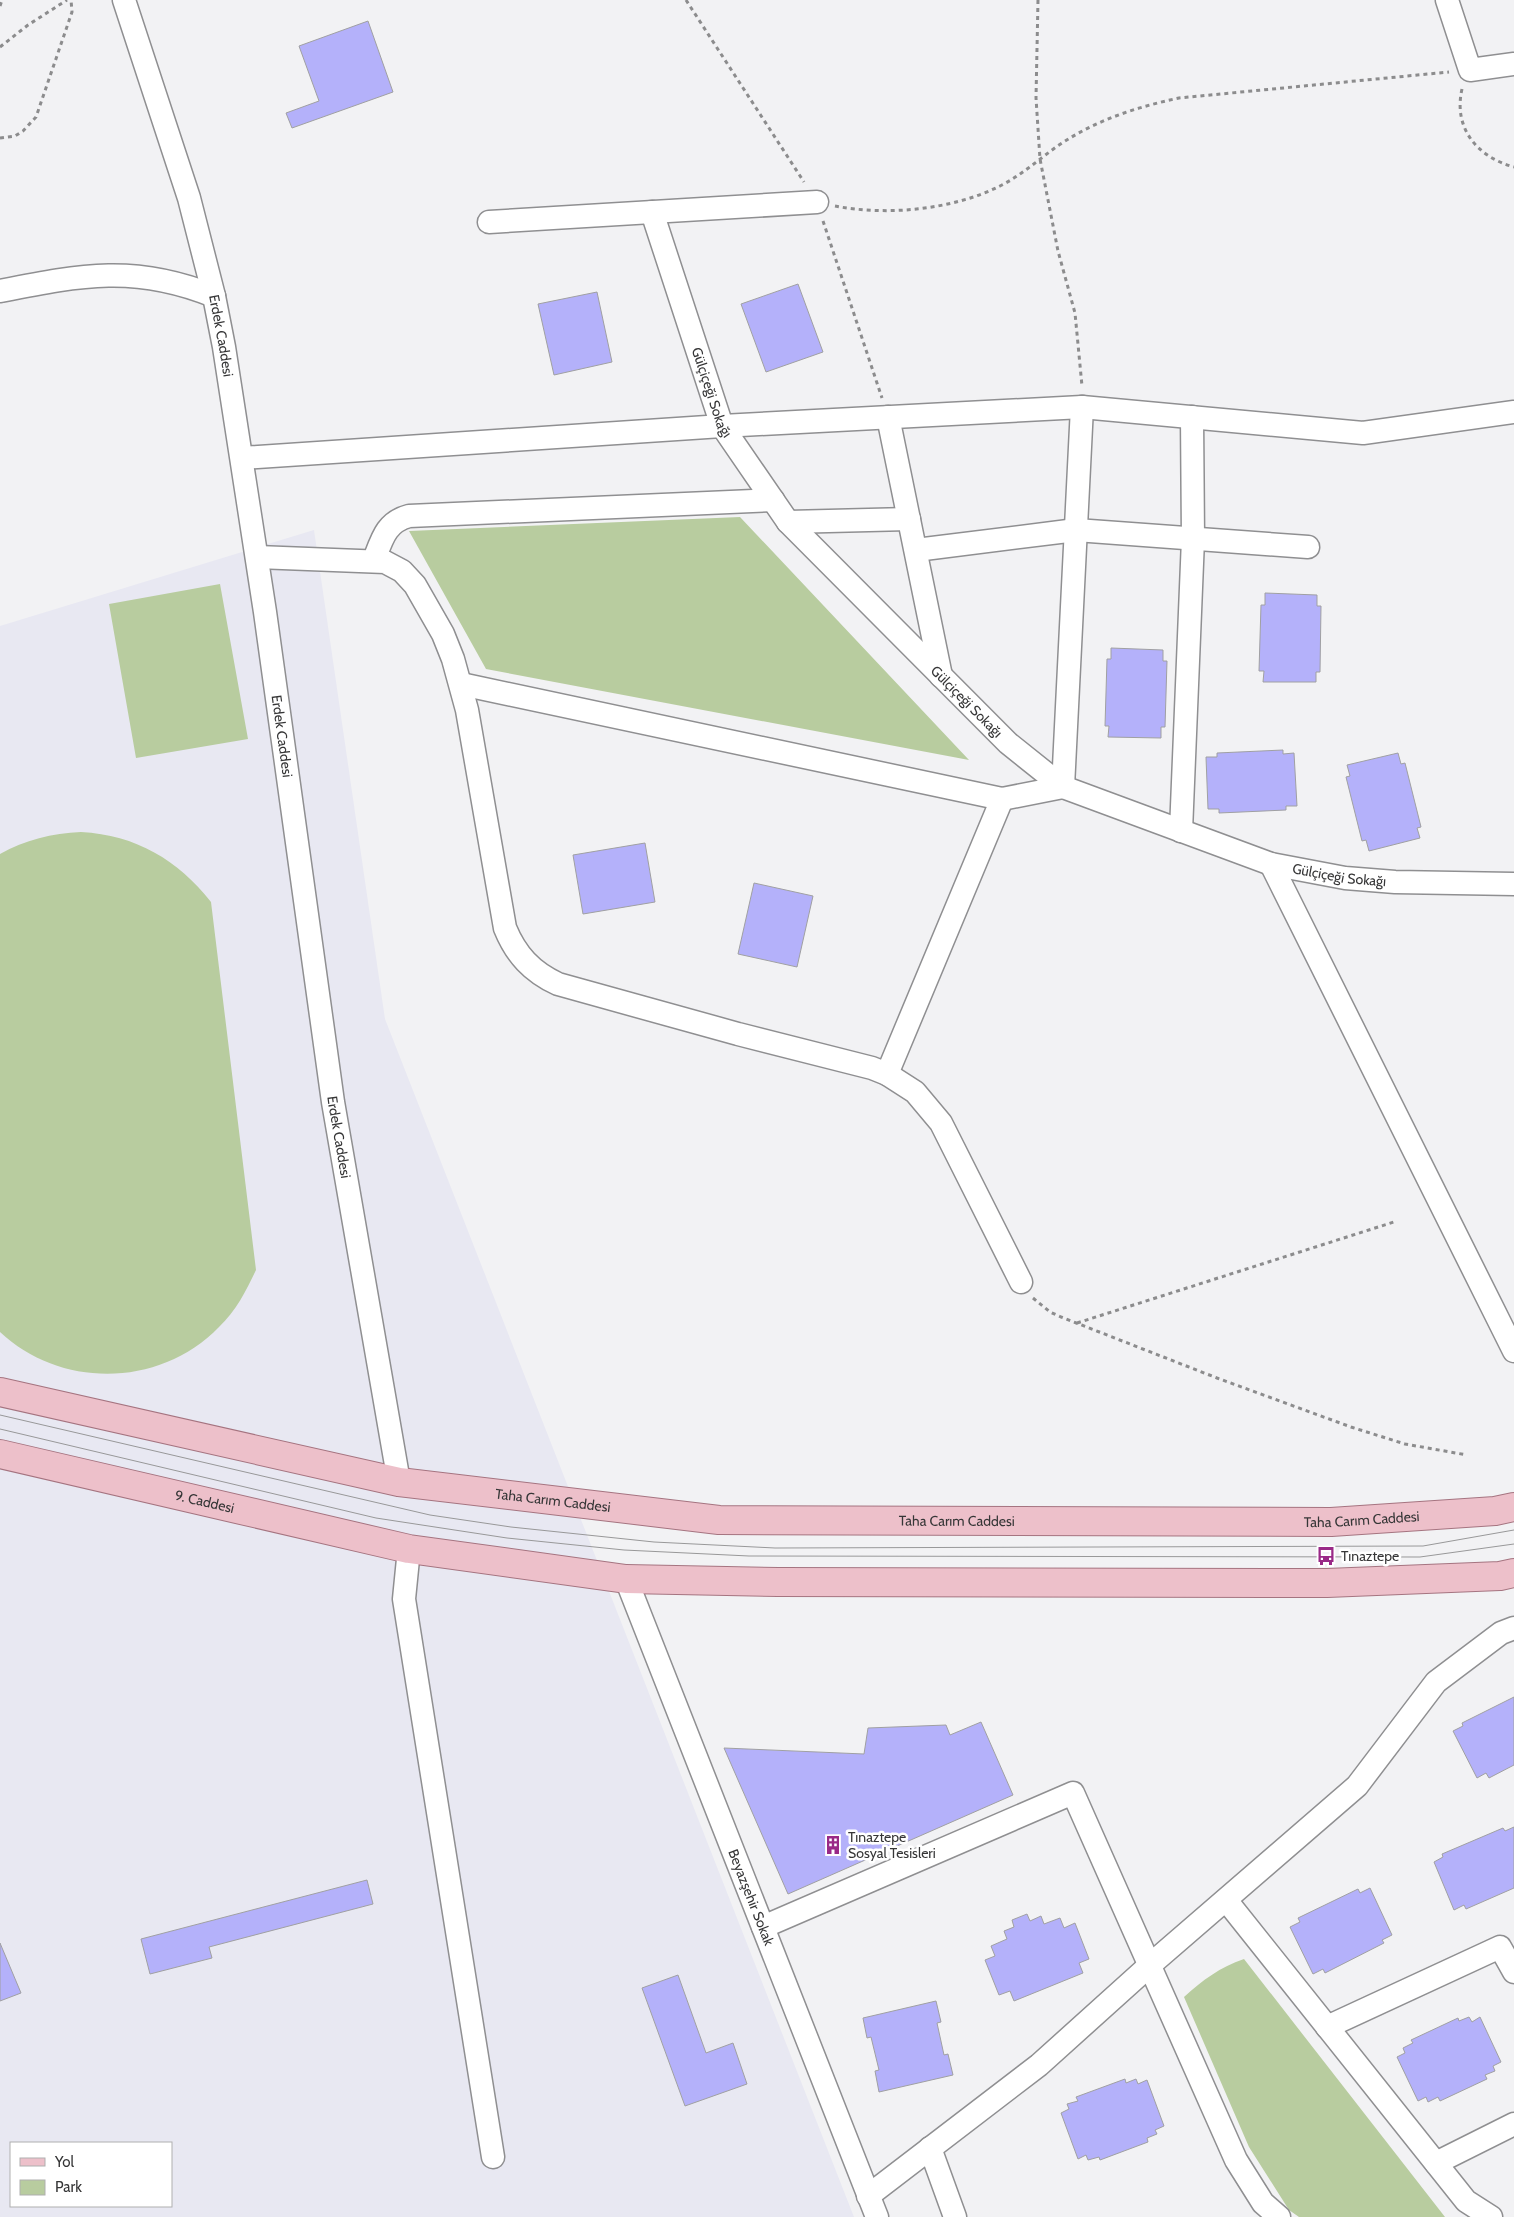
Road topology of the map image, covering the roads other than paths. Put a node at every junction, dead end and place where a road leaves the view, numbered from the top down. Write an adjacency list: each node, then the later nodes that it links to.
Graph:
1 (124, 0): 8 (street, Erdek Caddesi)
2 (1447, 0): 3 (street)
3 (1514, 64)
4 (817, 202): 5 (street)
5 (652, 212): 6 (street); 13 (street, Gülçiçeği Sokağı)
6 (489, 222)
7 (0, 291): 8 (street)
8 (214, 296): 14 (street, Erdek Caddesi)
9 (1082, 407): 11 (street); 12 (street); 18 (street)
10 (1514, 412): 12 (street)
11 (888, 417): 13 (street); 16 (street)
12 (1192, 417): 19 (street)
13 (722, 426): 14 (street); 15 (street, Gülçiçeği Sokağı)
14 (242, 458): 22 (street, Erdek Caddesi)
15 (773, 500): 17 (street, Gülçiçeği Sokağı); 23 (street)
16 (909, 519): 17 (street); 21 (street)
17 (788, 522): 24 (street, Gülçiçeği Sokağı)
18 (1076, 530): 19 (street); 21 (street); 26 (street)
19 (1192, 539): 20 (street); 28 (street)
20 (1308, 547)
21 (916, 550): 24 (street)
22 (257, 557): 23 (street); 36 (street, Erdek Caddesi)
23 (374, 560): 25 (street)
24 (941, 676): 26 (street, Gülçiçeği Sokağı)
25 (461, 684): 27 (street); 31 (street)
26 (1063, 787): 27 (street); 28 (street, Gülçiçeği Sokağı)
27 (1002, 799): 31 (street)
28 (1181, 831): 29 (street, Gülçiçeği Sokağı)
29 (1271, 864): 30 (street, Gülçiçeği Sokağı); 33 (street)
30 (1514, 884)
31 (888, 1074): 32 (street)
32 (1021, 1282)
33 (1512, 1342)
34 (0, 1392): 36 (main road)
35 (0, 1454): 38 (main road, 9. Caddesi)
36 (400, 1482): 37 (main road, Taha Carım Caddesi)
37 (1514, 1507)
38 (409, 1549): 40 (main road); 49 (street)
39 (1514, 1573): 40 (main road)
40 (626, 1579): 43 (street, Beyazşehir Sokak)
41 (1514, 1628): 42 (street)
42 (1226, 1900): 44 (street); 46 (street)
43 (763, 1927): 44 (street); 51 (street, Beyazşehir Sokak)
44 (1150, 1965): 48 (street); 54 (street)
45 (1514, 1972): 46 (street)
46 (1327, 2027): 50 (street)
47 (1514, 2124): 50 (street)
48 (930, 2148): 51 (street); 53 (street)
49 (493, 2157)
50 (1436, 2163): 55 (street)
51 (868, 2196): 52 (street, Beyazşehir Sokak)
52 (877, 2217)
53 (956, 2217)
54 (1279, 2217)
55 (1491, 2217)

